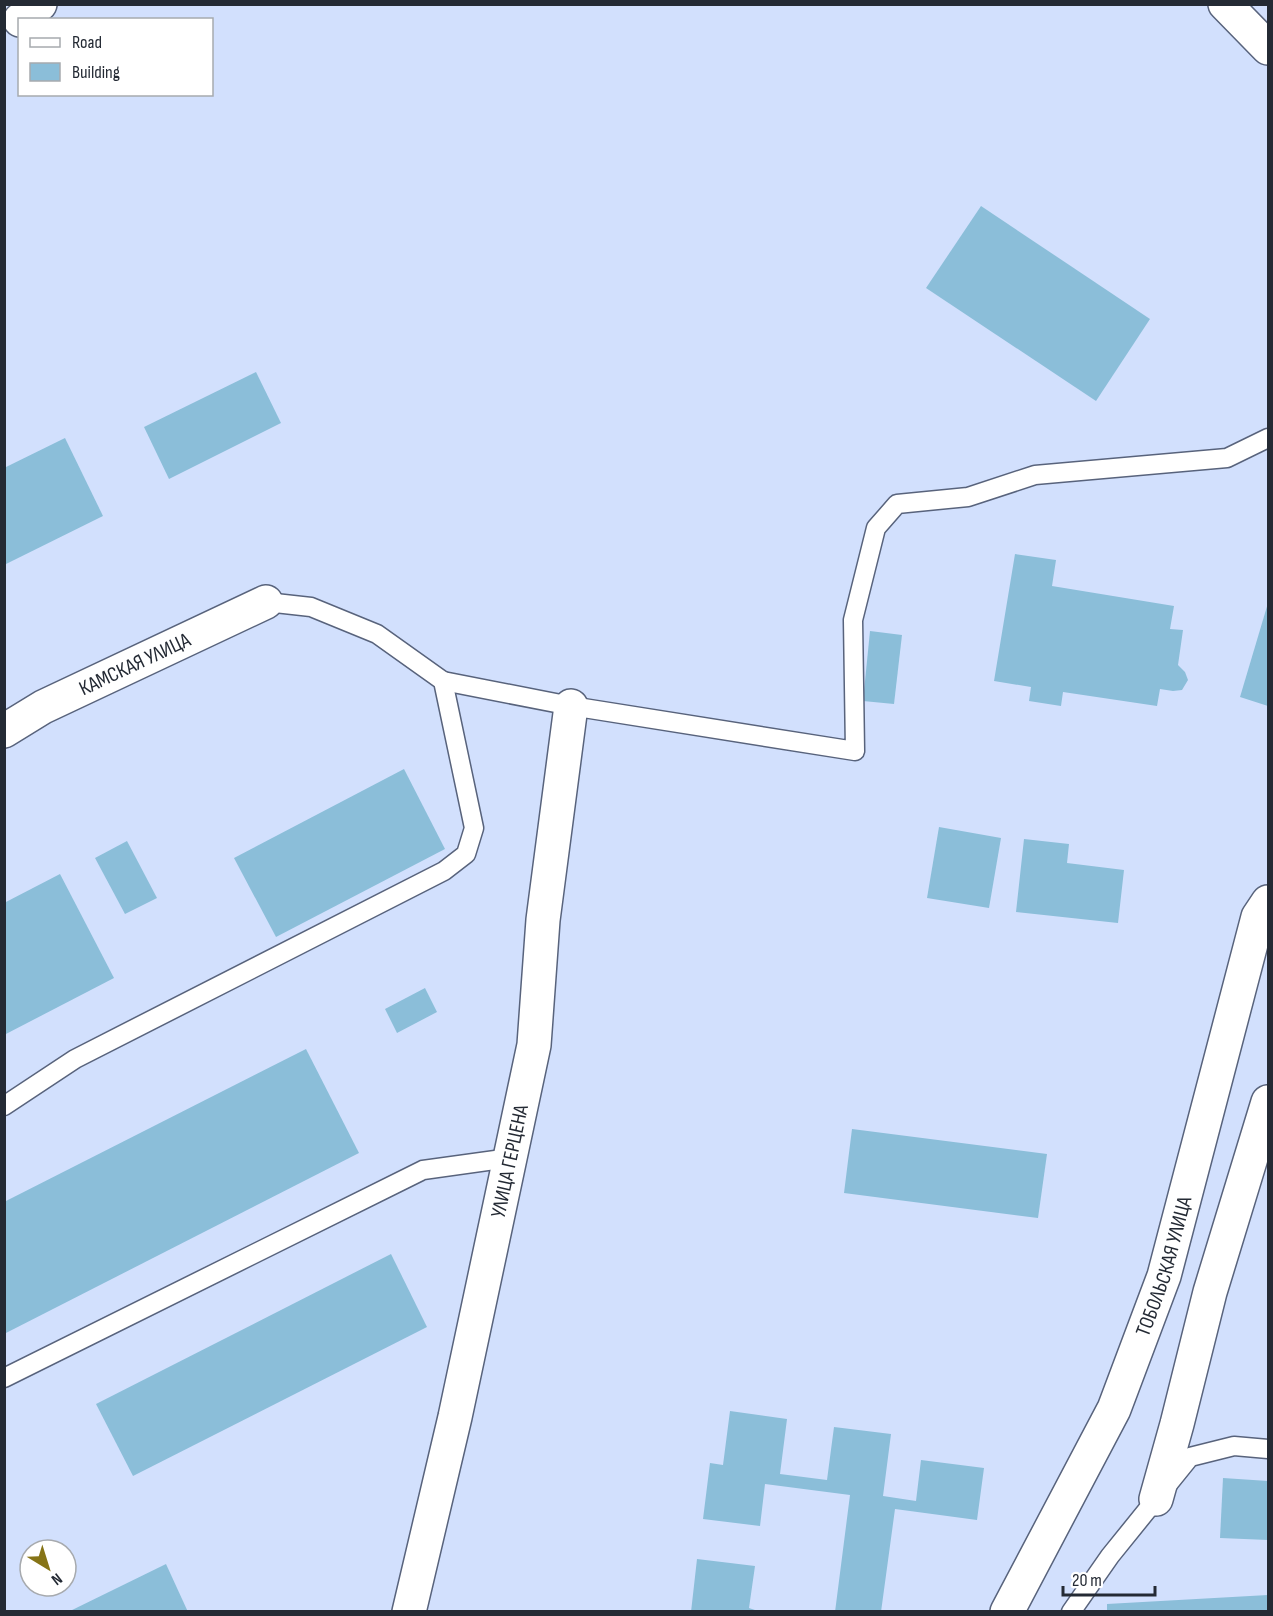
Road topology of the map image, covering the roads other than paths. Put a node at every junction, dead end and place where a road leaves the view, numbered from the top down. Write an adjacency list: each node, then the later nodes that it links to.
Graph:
1 (40, 4): 3 (street)
2 (1225, 4): 6 (street)
3 (22, 18)
4 (18, 21): 5 (street)
5 (4, 31)
6 (1269, 48)
7 (1269, 438): 10 (lane)
8 (266, 602): 9 (lane); 11 (street, КАМСКАЯ УЛИЦА)
9 (442, 681): 10 (lane); 14 (lane)
10 (571, 706): 15 (street, УЛИЦА ГЕРЦЕНА)
11 (4, 731)
12 (1269, 902): 20 (street, ТОБОЛЬСКАЯ УЛИЦА)
13 (1269, 1102): 18 (street)
14 (4, 1106)
15 (510, 1158): 16 (lane); 19 (street, УЛИЦА ГЕРЦЕНА)
16 (4, 1378)
17 (1269, 1449): 18 (lane)
18 (1156, 1499): 21 (lane)
19 (409, 1611)
20 (1007, 1611)
21 (1071, 1611)

